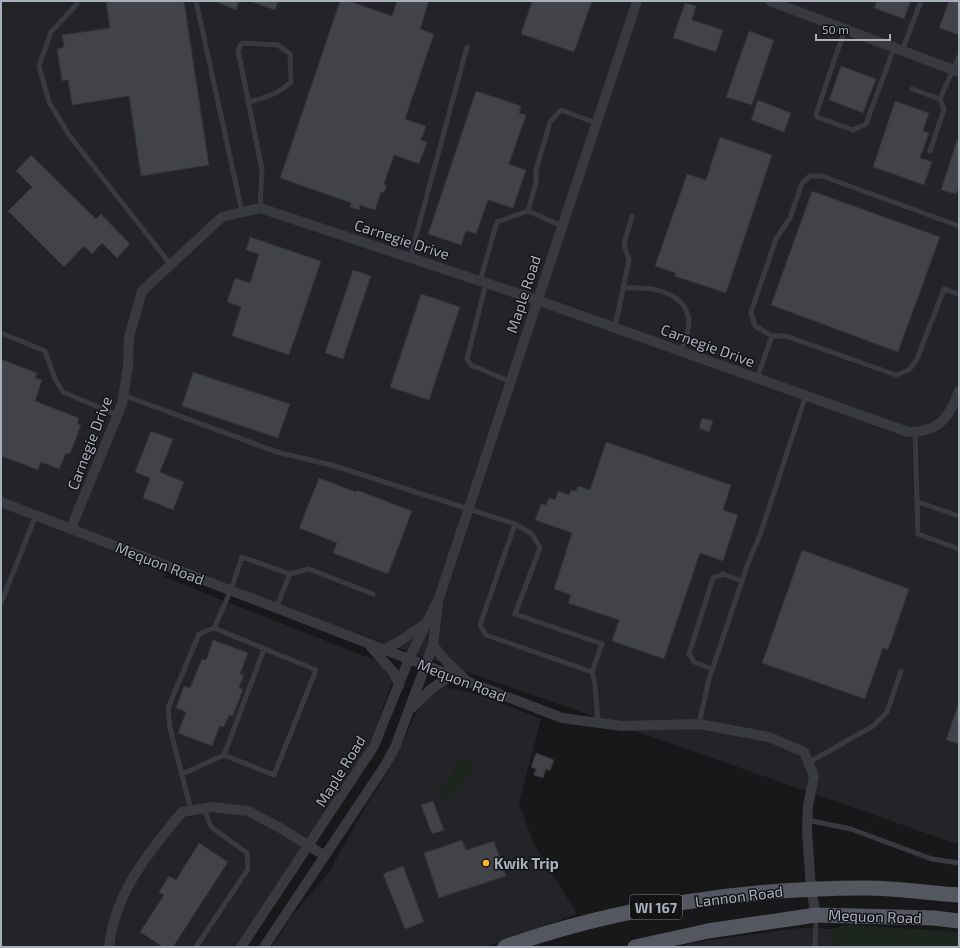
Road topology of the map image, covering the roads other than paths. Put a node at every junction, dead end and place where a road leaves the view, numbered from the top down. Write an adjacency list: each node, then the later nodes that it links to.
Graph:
1 (196, 1): 18 (lane)
2 (637, 1): 14 (street, Maple Road)
3 (770, 1): 6 (street)
4 (921, 1): 8 (lane)
5 (77, 4): 23 (lane)
6 (845, 29): 8 (street); 8 (lane)
7 (467, 47): 22 (lane)
8 (898, 49): 10 (street)
9 (959, 56): 10 (lane)
10 (955, 70): 12 (lane)
11 (912, 89): 12 (lane)
12 (940, 100): 15 (lane)
13 (248, 102): 13 (lane); 16 (lane)
14 (596, 123): 17 (lane); 20 (street, Maple Road)
15 (930, 151)
16 (260, 208): 18 (street, Carnegie Drive); 22 (street, Carnegie Drive)
17 (528, 211): 20 (lane); 24 (lane)
18 (242, 212): 23 (street, Carnegie Drive)
19 (632, 216): 25 (lane)
20 (562, 226): 27 (street, Maple Road)
21 (959, 226): 30 (lane)
22 (410, 258): 24 (street, Carnegie Drive)
23 (171, 265): 35 (street, Carnegie Drive)
24 (483, 282): 27 (street, Carnegie Drive); 33 (lane)
25 (625, 288): 28 (lane); 31 (lane)
26 (959, 294): 30 (lane)
27 (537, 300): 28 (street, Carnegie Drive); 33 (street, Maple Road)
28 (615, 327): 31 (street, Carnegie Drive)
29 (1, 333): 37 (lane)
30 (772, 336): 32 (lane)
31 (681, 351): 32 (street, Carnegie Drive)
32 (757, 378): 36 (street, Carnegie Drive)
33 (511, 382): 41 (street, Maple Road)
34 (959, 391): 38 (street)
35 (123, 395): 37 (street, Carnegie Drive); 41 (lane)
36 (806, 395): 38 (street, Carnegie Drive); 48 (lane)
37 (118, 415): 45 (street, Carnegie Drive)
38 (912, 432): 40 (lane)
39 (1, 502): 42 (street, Mequon Road)
40 (918, 502): 43 (lane); 46 (lane)
41 (470, 508): 44 (lane); 51 (street, Maple Road)
42 (36, 515): 45 (street, Mequon Road); 52 (lane)
43 (959, 516)
44 (515, 524): 63 (lane); 63 (lane)
45 (71, 528): 49 (street, Mequon Road)
46 (959, 549)
47 (290, 574): 49 (lane); 50 (lane); 53 (lane)
48 (742, 581): 62 (lane); 62 (lane)
49 (231, 590): 53 (street, Mequon Road); 55 (lane)
50 (373, 594)
51 (439, 598): 54 (street, Maple Road); 57 (street, Maple Road)
52 (2, 600)
53 (276, 608): 56 (street, Mequon Road)
54 (424, 625): 59 (street); 60 (street, Maple Road)
55 (214, 628): 58 (lane); 73 (lane)
56 (368, 644): 59 (street, Mequon Road); 67 (street)
57 (433, 645): 61 (street, Maple Road); 66 (street)
58 (264, 649): 71 (lane); 71 (lane)
59 (382, 650): 60 (street, Mequon Road)
60 (409, 659): 61 (street, Mequon Road); 67 (street, Maple Road)
61 (426, 666): 65 (street, Mequon Road); 68 (street, Maple Road)
62 (712, 669): 70 (lane)
63 (592, 672): 69 (lane)
64 (901, 672): 72 (lane)
65 (451, 676): 66 (street, Mequon Road); 68 (street)
66 (469, 683): 69 (street, Mequon Road)
67 (399, 686): 77 (street, Maple Road)
68 (408, 712): 78 (street, Maple Road)
69 (598, 723): 70 (street, Mequon Road)
70 (699, 724): 72 (street, Mequon Road)
71 (224, 755): 73 (lane)
72 (808, 763): 76 (street, Mequon Road)
73 (182, 774): 75 (lane)
74 (204, 808): 75 (street); 77 (street); 85 (lane)
75 (191, 810): 84 (street)
76 (807, 820): 79 (lane); 80 (street, Mequon Road)
77 (309, 847): 78 (street); 86 (street, Maple Road)
78 (325, 856): 87 (street, Maple Road)
79 (959, 864)
80 (811, 889): 81 (main road, Mequon Road / WI 167); 82 (street, Mequon Road); 88 (main road, Lannon Road / WI 167)
81 (959, 895)
82 (816, 915): 83 (main road, Mequon Road / WI 167); 89 (main road, Lannon Road / WI 167); 90 (lane)
83 (959, 922)
84 (110, 947)
85 (196, 947)
86 (242, 947)
87 (264, 947)
88 (505, 947)
89 (635, 947)
90 (815, 947)

